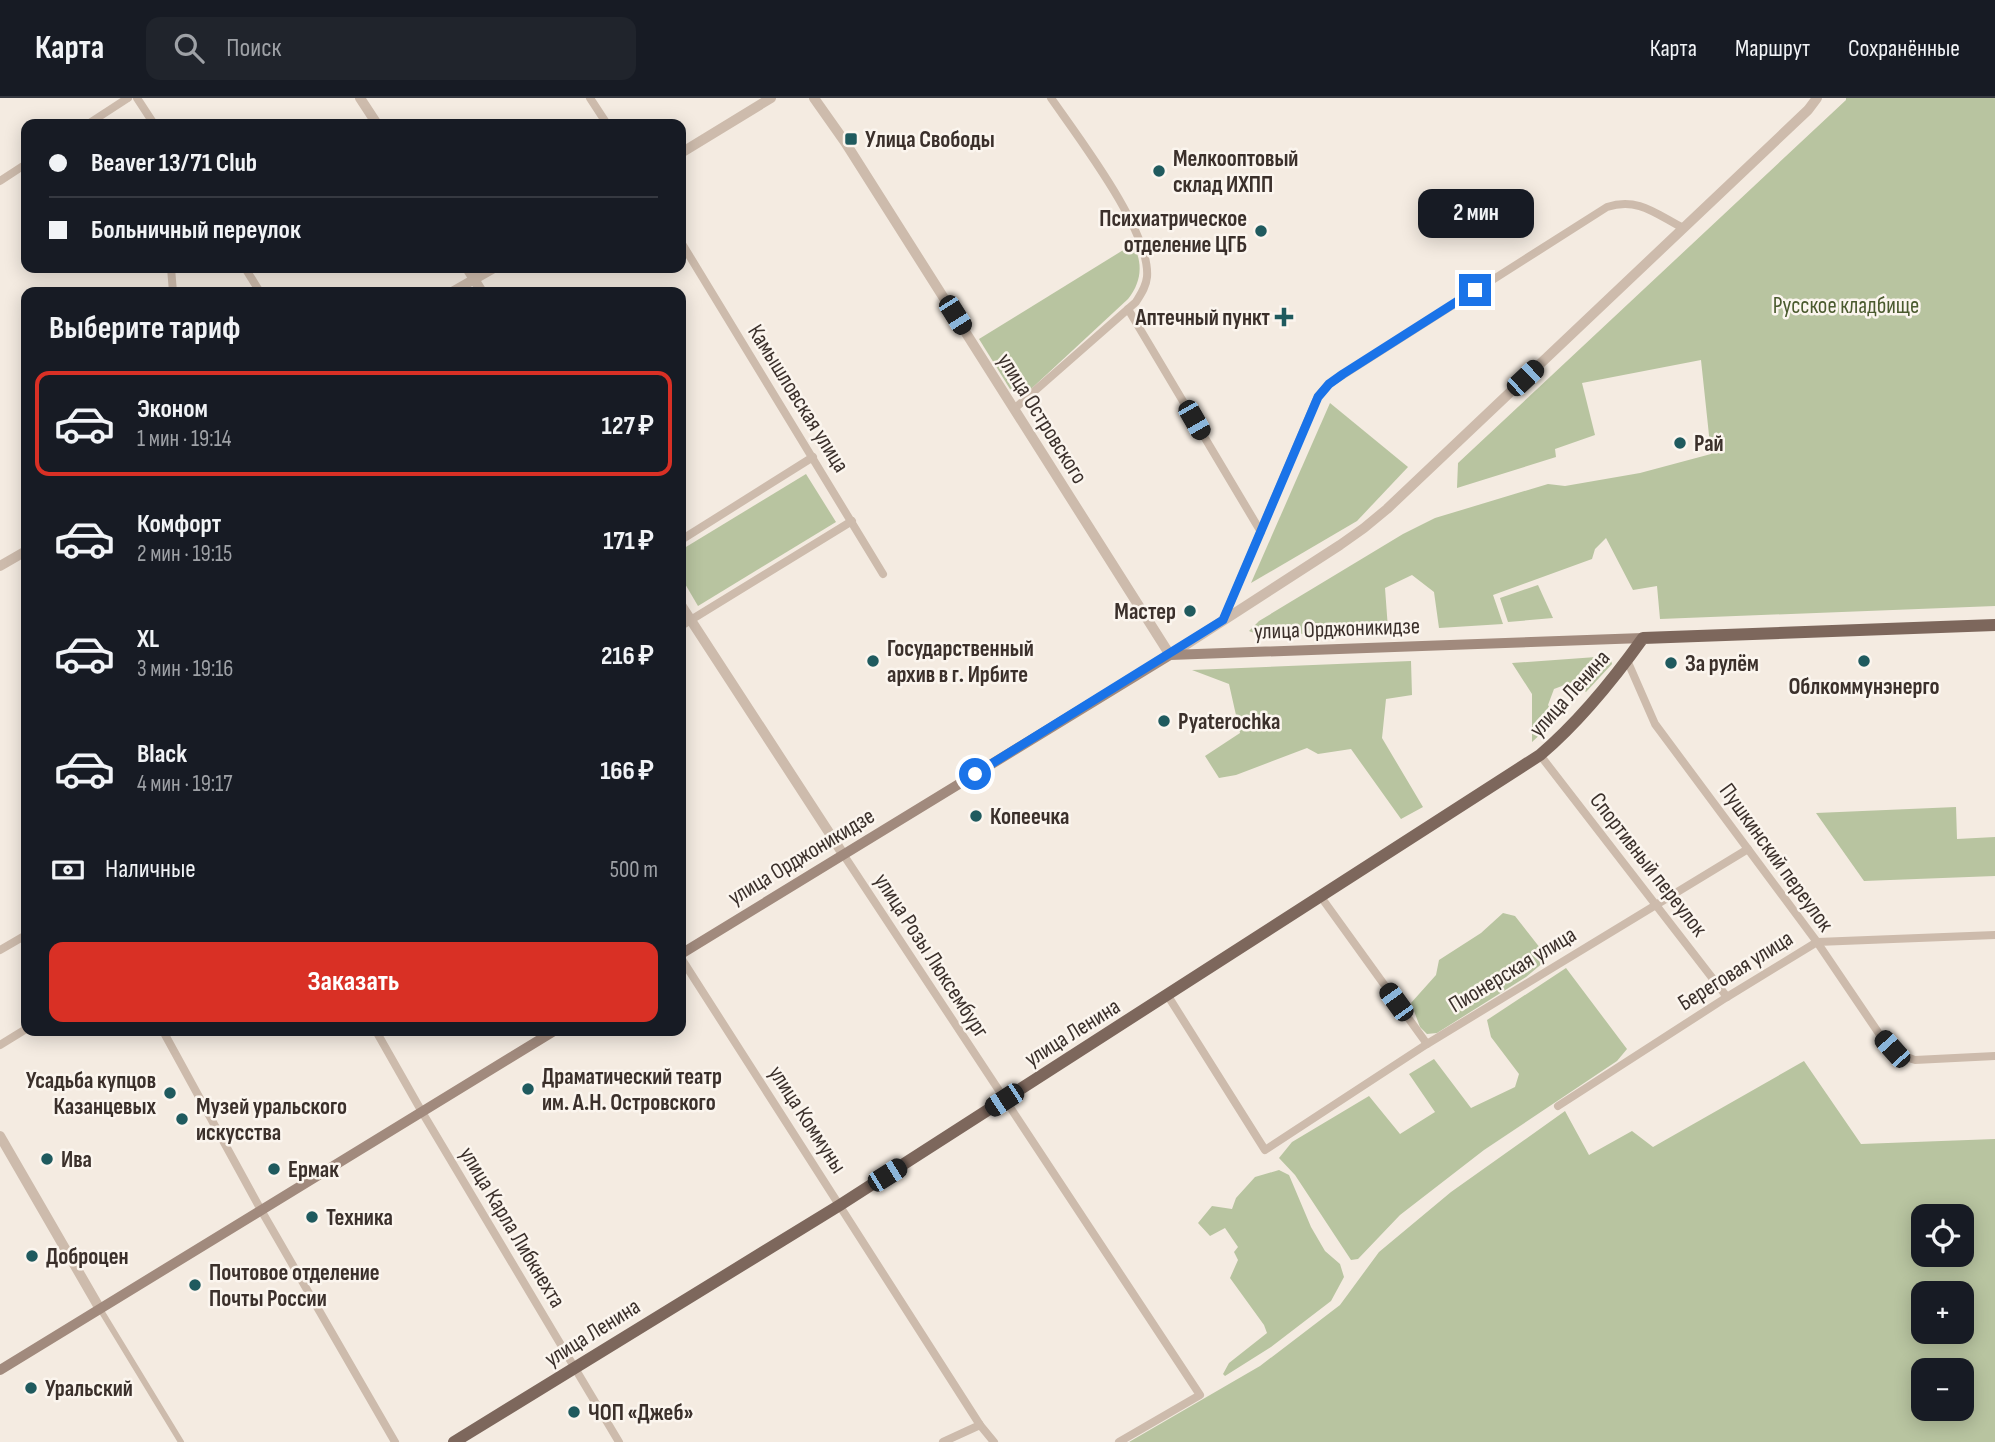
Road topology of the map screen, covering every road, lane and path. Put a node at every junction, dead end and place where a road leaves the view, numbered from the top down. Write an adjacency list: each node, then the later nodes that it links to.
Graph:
1 (128, 98): 9 (street)
2 (136, 98): 10 (street)
3 (360, 98): 11 (street)
4 (590, 98): 12 (street)
5 (771, 98): 13 (street)
6 (814, 98): 24 (street, улица Островского)
7 (1051, 98): 23 (street)
8 (1817, 98): 16 (street)
9 (96, 119)
10 (151, 119)
11 (373, 119)
12 (604, 119)
13 (686, 150)
14 (21, 167): 15 (street)
15 (0, 181)
16 (1683, 228): 27 (street); 34 (street)
17 (686, 250): 25 (street, Камышловская улица)
18 (470, 273): 20 (street)
19 (486, 273): 20 (street)
20 (474, 280): 21 (street); 22 (street)
21 (461, 287)
22 (479, 287)
23 (1128, 309): 24 (street); 27 (street)
24 (1014, 409): 38 (street, улица Островского)
25 (813, 457): 26 (street, Камышловская улица); 28 (street)
26 (852, 521): 31 (street, Камышловская улица); 33 (street)
27 (1261, 532): 34 (street)
28 (686, 537)
29 (21, 554): 30 (street)
30 (0, 566)
31 (883, 574)
32 (686, 613): 33 (street, улица Розы Люксембург)
33 (690, 620): 35 (street); 42 (street, улица Розы Люксембург)
34 (1223, 620): 38 (street)
35 (686, 623)
36 (1995, 625): 37 (main road, улица Орджоникидзе)
37 (1643, 638): 38 (main road, улица Орджоникидзе); 39 (main road, улица Ленина)
38 (1170, 655): 42 (main road, улица Орджоникидзе)
39 (1627, 660): 40 (main road, улица Ленина); 41 (street, Пушкинский переулок)
40 (1540, 755): 43 (main road, улица Ленина); 44 (street, Спортивный переулок)
41 (1748, 849): 44 (street, Пионерская улица); 47 (street, Пушкинский переулок)
42 (843, 854): 49 (main road, улица Орджоникидзе); 60 (street, улица Розы Люксембург)
43 (1321, 897): 51 (main road, улица Ленина); 57 (street)
44 (1656, 904): 52 (street, Спортивный переулок); 57 (street, Пионерская улица)
45 (1995, 934): 47 (street, Береговая улица)
46 (21, 938): 48 (street)
47 (1817, 942): 52 (street, Береговая улица); 59 (street, Пушкинский переулок)
48 (0, 950)
49 (686, 953)
50 (686, 964): 64 (street, улица Коммуны)
51 (1168, 996): 57 (street, Пионерская улица); 60 (main road, улица Ленина)
52 (1727, 997): 61 (street, Береговая улица)
53 (21, 1032): 58 (street)
54 (166, 1036): 65 (street)
55 (379, 1036): 62 (street, улица Карла Либкнехта)
56 (546, 1036): 62 (main road)
57 (1427, 1044)
58 (0, 1045)
59 (1995, 1056)
60 (1004, 1100): 64 (main road, улица Ленина); 76 (street, улица Розы Люксембург)
61 (1558, 1106)
62 (422, 1112): 65 (main road); 67 (street, улица Карла Либкнехта)
63 (0, 1136): 66 (street)
64 (840, 1205): 67 (main road, улица Ленина); 69 (street, улица Коммуны)
65 (261, 1210): 66 (main road); 71 (street)
66 (100, 1309): 68 (main road); 70 (street)
67 (575, 1367): 72 (main road, улица Ленина); 73 (street, улица Карла Либкнехта)
68 (0, 1370)
69 (980, 1424): 74 (street); 75 (street, улица Коммуны)
70 (181, 1442)
71 (395, 1442)
72 (454, 1442)
73 (619, 1442)
74 (943, 1442)
75 (993, 1442)
76 (1119, 1442)

